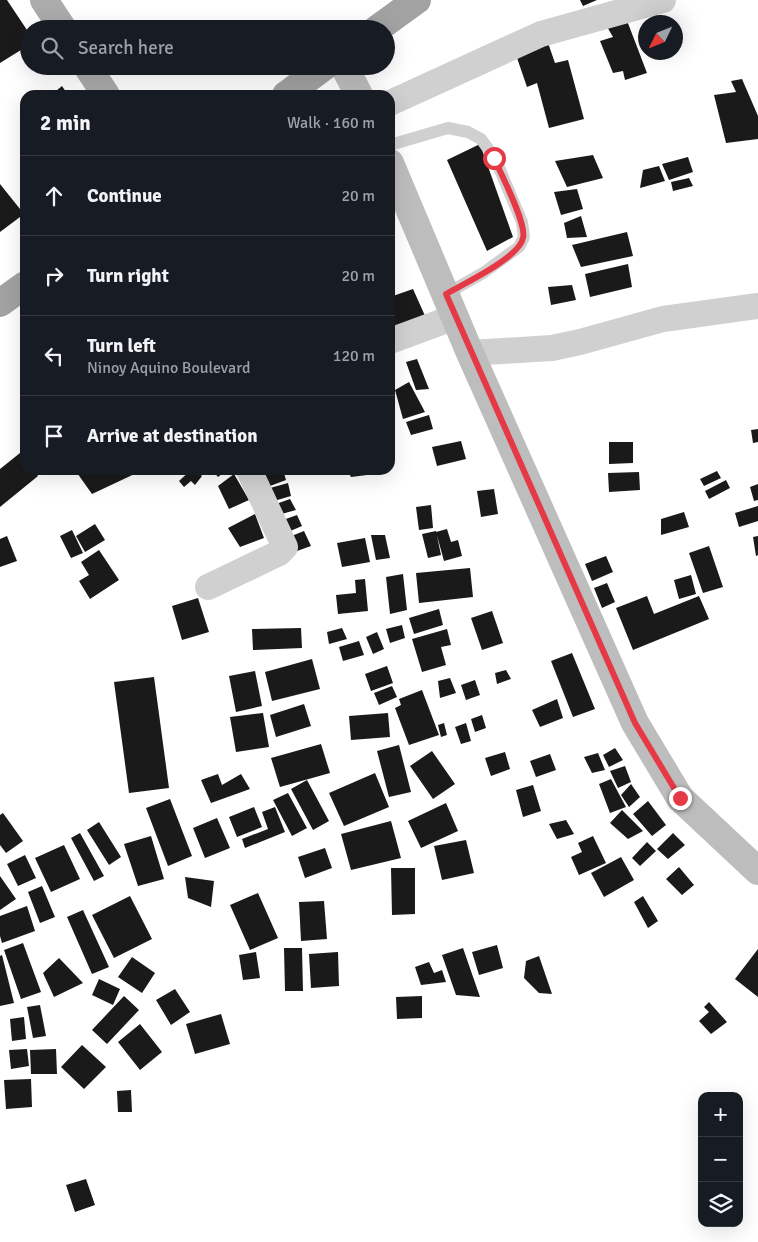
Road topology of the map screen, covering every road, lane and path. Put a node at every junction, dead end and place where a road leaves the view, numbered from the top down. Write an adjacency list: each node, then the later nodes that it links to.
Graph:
1 (44, 0): 4 (main road)
2 (418, 0): 5 (highway)
3 (663, 0): 12 (street)
4 (57, 20)
5 (390, 20)
6 (93, 75): 9 (main road)
7 (313, 75): 10 (highway)
8 (349, 75): 11 (main road)
9 (103, 90)
10 (293, 90)
11 (356, 90)
12 (395, 101)
13 (395, 144): 17 (lane)
14 (395, 175): 17 (main road)
15 (20, 289): 16 (highway)
16 (0, 304)
17 (450, 306): 19 (street); 20 (main road)
18 (758, 306): 20 (street)
19 (395, 338)
20 (470, 353): 23 (main road)
21 (251, 475): 22 (street)
22 (208, 587)
23 (758, 871)

